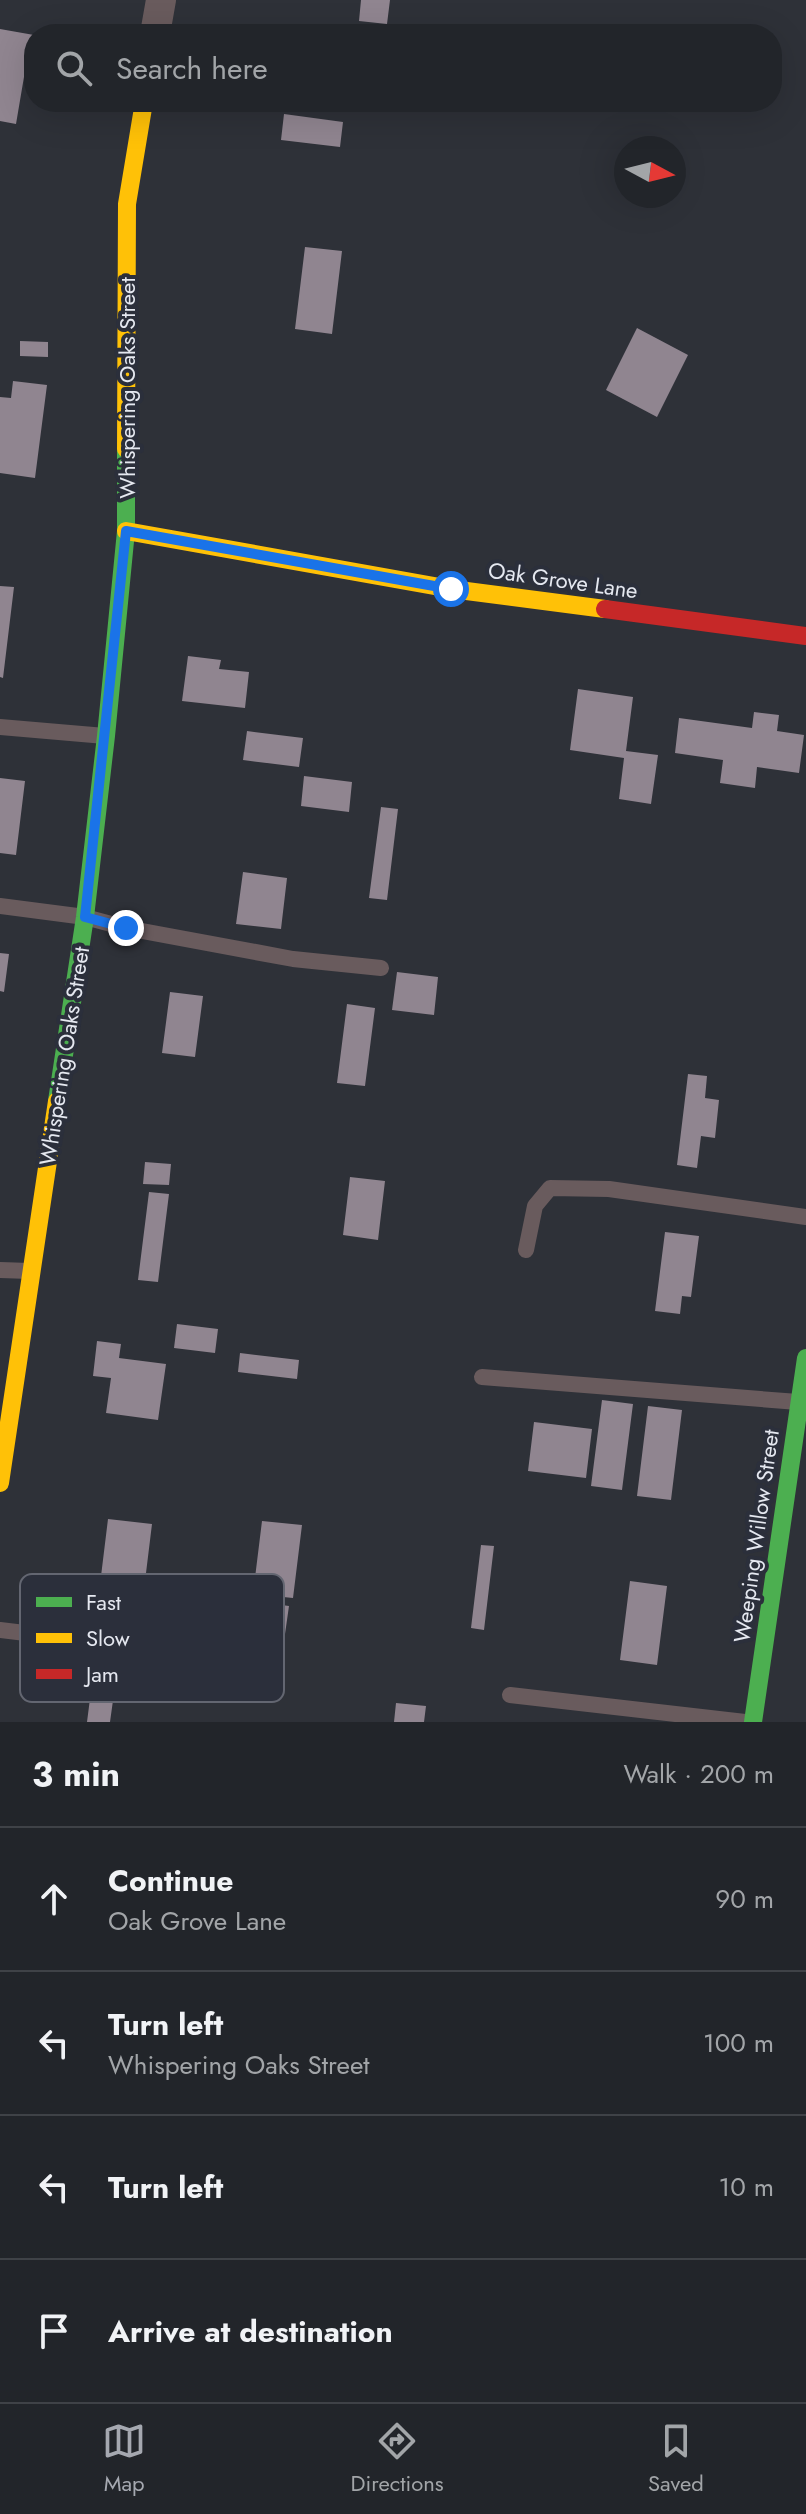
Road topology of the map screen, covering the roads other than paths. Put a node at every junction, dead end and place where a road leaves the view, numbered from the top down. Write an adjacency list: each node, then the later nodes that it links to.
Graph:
1 (161, 0): 2 (street)
2 (157, 24)
3 (142, 112): 4 (street, Whispering Oaks Street)
4 (126, 531): 5 (street, Oak Grove Lane); 7 (street, Whispering Oaks Street)
5 (806, 636)
6 (0, 727): 7 (lane)
7 (106, 736): 9 (street, Whispering Oaks Street)
8 (0, 906): 9 (lane)
9 (85, 917): 10 (lane); 14 (street, Whispering Oaks Street)
10 (381, 968)
11 (806, 1217): 12 (lane)
12 (526, 1250)
13 (0, 1270): 14 (lane)
14 (32, 1271): 18 (street, Whispering Oaks Street)
15 (806, 1358): 17 (street, Weeping Willow Street)
16 (482, 1377): 17 (lane)
17 (800, 1402): 23 (street, Weeping Willow Street)
18 (0, 1483)
19 (0, 1630): 20 (lane)
20 (20, 1632)
21 (510, 1695): 22 (lane)
22 (745, 1722)
23 (753, 1722)

